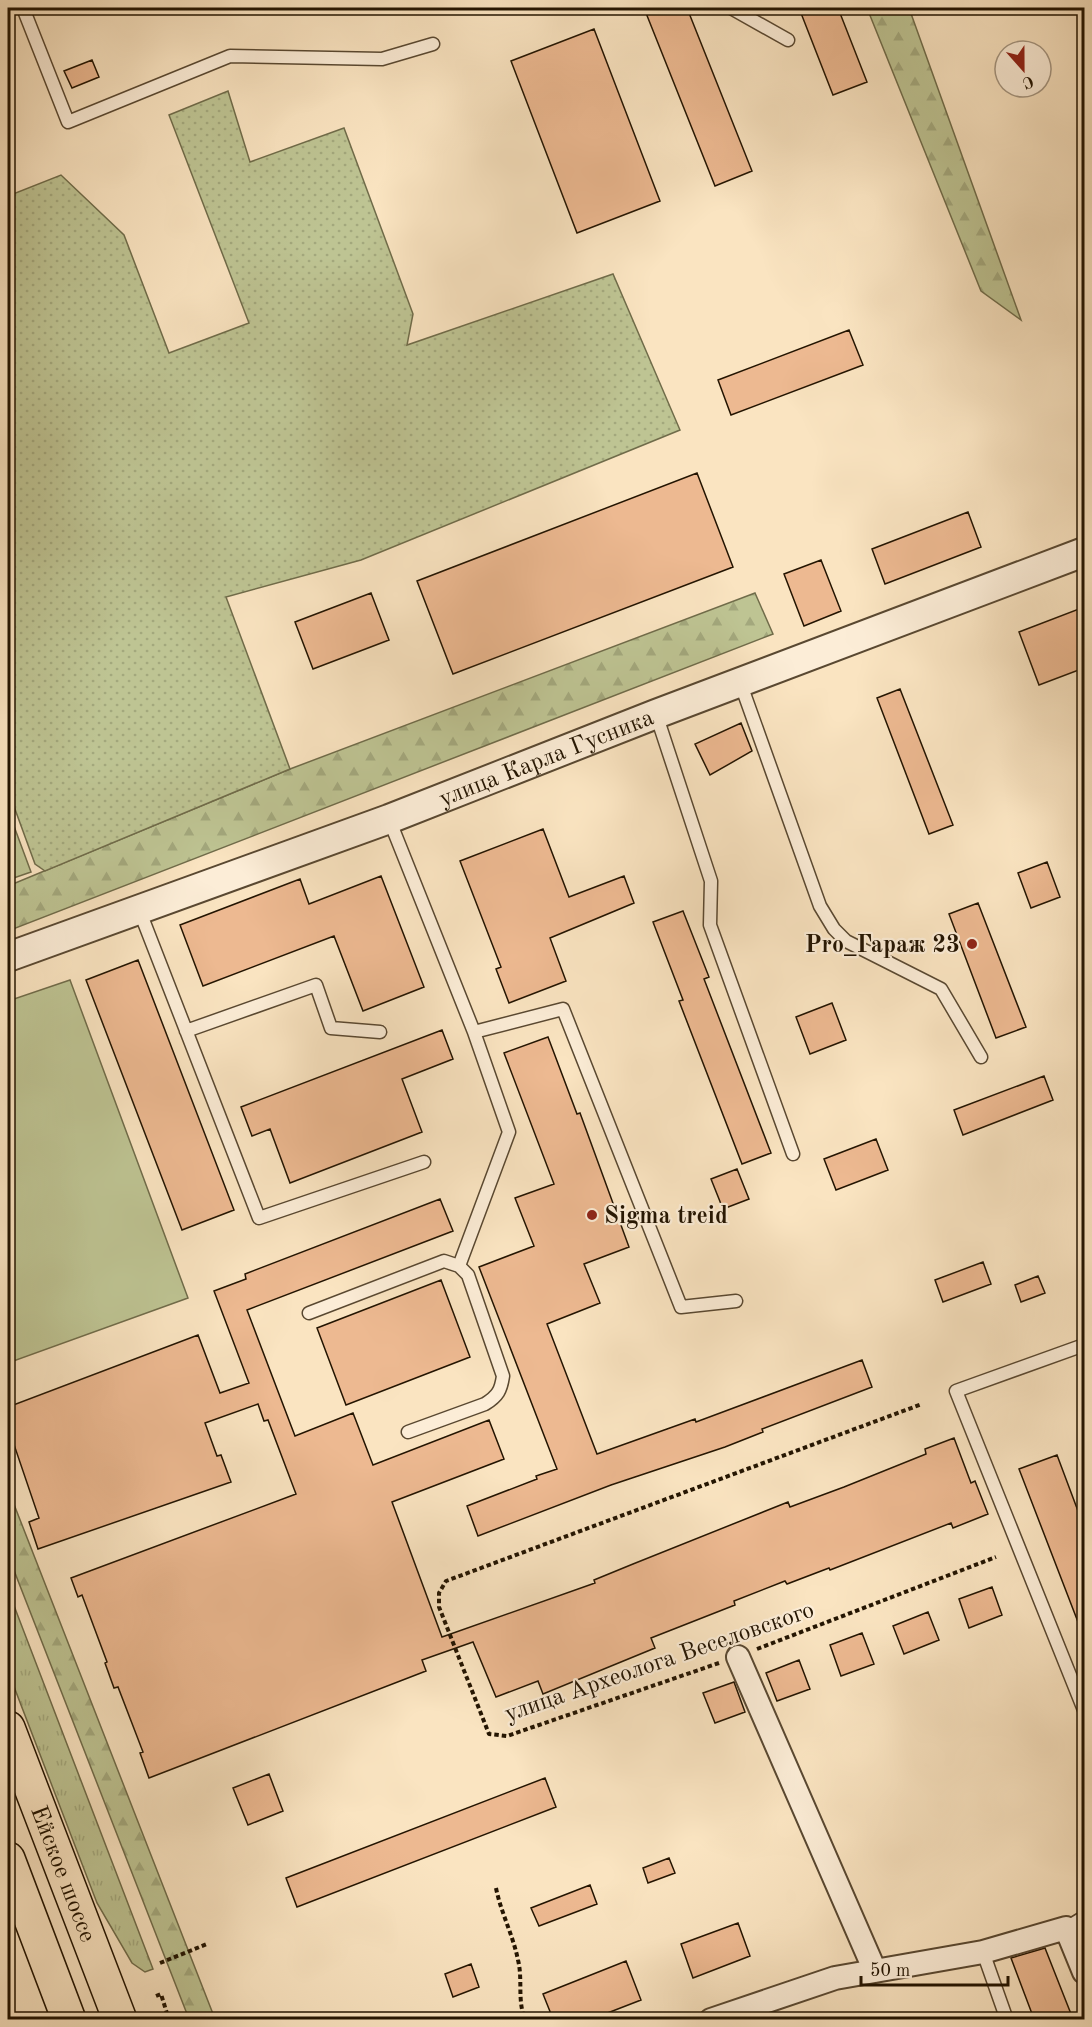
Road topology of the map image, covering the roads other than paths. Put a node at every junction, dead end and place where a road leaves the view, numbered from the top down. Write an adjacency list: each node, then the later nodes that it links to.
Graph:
1 (24, 8): 4 (lane)
2 (731, 8): 3 (lane)
3 (788, 40)
4 (433, 44)
5 (1084, 552): 6 (street, улица Карла Гусника)
6 (740, 682): 7 (street, улица Карла Гусника); 14 (lane)
7 (657, 714): 8 (street, улица Карла Гусника); 15 (lane)
8 (389, 819): 9 (street, улица Карла Гусника); 13 (lane)
9 (140, 912): 10 (street, улица Карла Гусника); 11 (lane)
10 (8, 957)
11 (186, 1031): 12 (lane); 16 (lane)
12 (380, 1032)
13 (474, 1032): 17 (lane); 18 (lane)
14 (981, 1057)
15 (793, 1154)
16 (424, 1162)
17 (459, 1266): 19 (lane); 21 (lane)
18 (736, 1301)
19 (309, 1313)
20 (1084, 1345): 23 (lane)
21 (408, 1432)
22 (738, 1657): 28 (street)
23 (1084, 1710)
24 (8, 1728): 31 (main road, Ейское шоссе)
25 (8, 1859): 30 (main road, Ейское шоссе)
26 (1075, 1923): 27 (street); 29 (street)
27 (983, 1952): 28 (street); 33 (lane)
28 (875, 1971): 32 (street)
29 (1084, 1972)
30 (69, 2019)
31 (120, 2019)
32 (711, 2019)
33 (1007, 2019)

